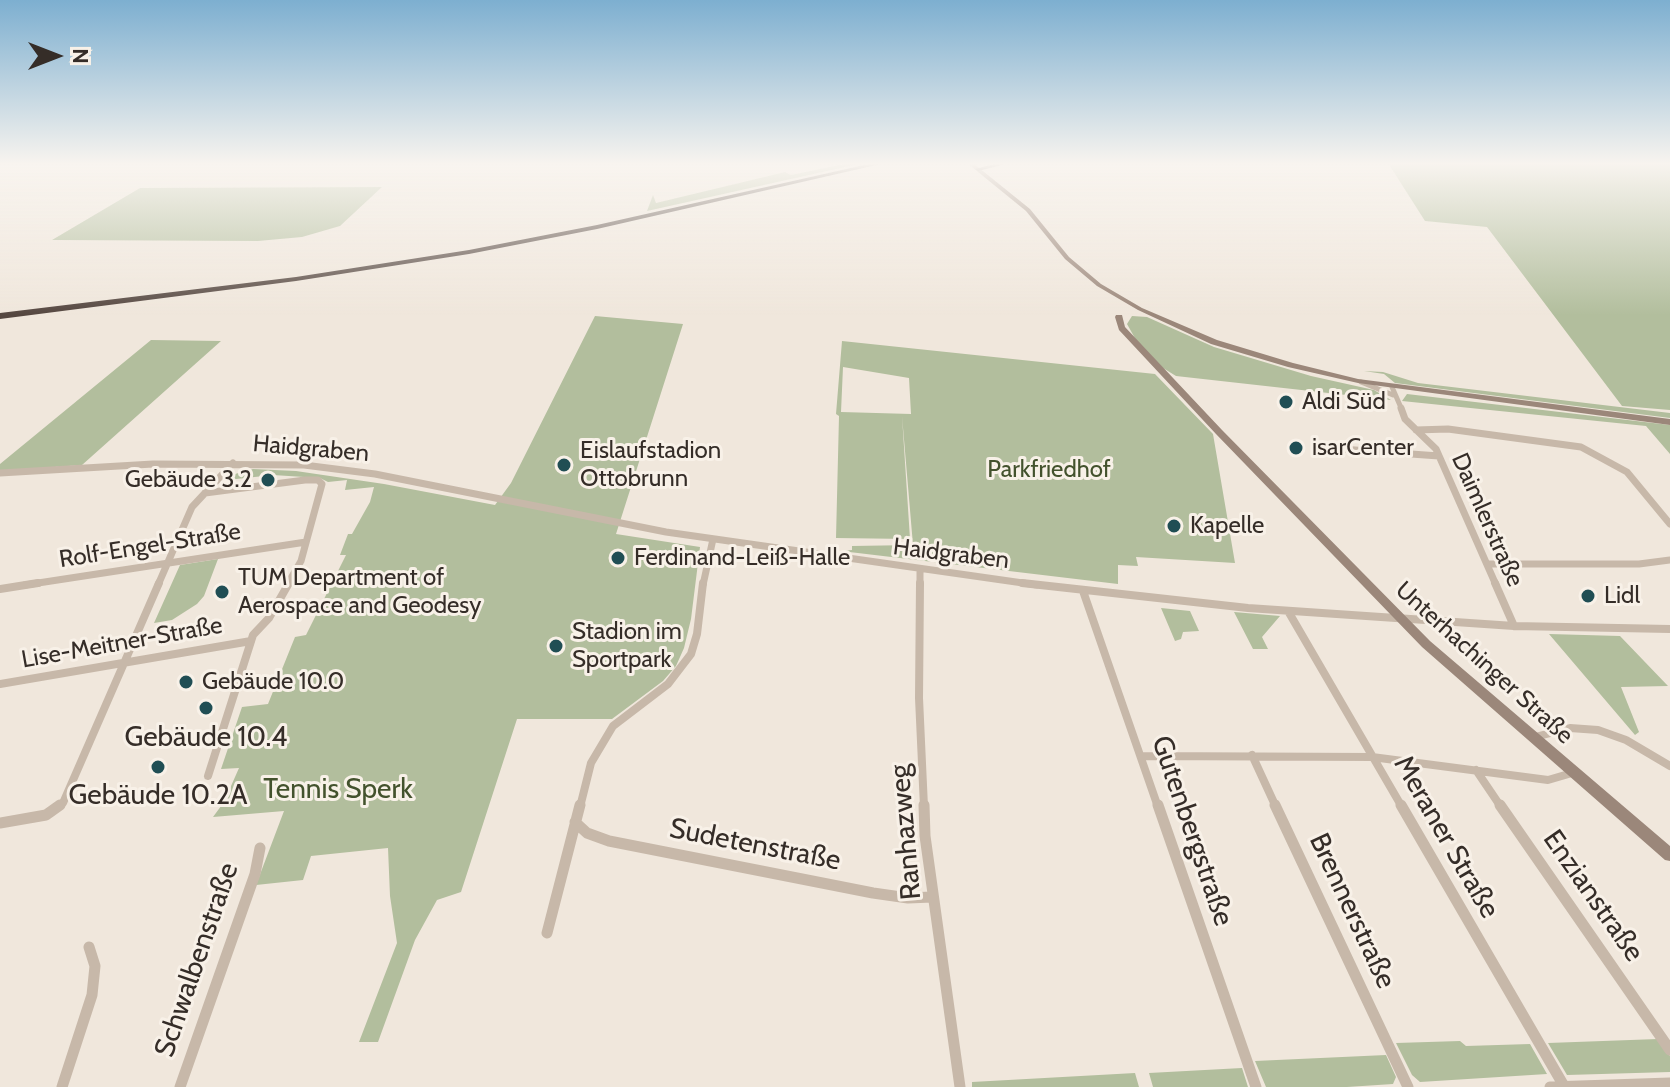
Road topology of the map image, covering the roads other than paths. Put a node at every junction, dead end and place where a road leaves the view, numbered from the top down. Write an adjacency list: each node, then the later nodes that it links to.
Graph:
1 (651, 214): 4 (highway)
2 (652, 214): 4 (highway)
3 (1031, 214): 5 (main road)
4 (637, 217): 8 (highway)
5 (1119, 297): 6 (main road); 7 (main road, Unterhachinger Straße)
6 (1137, 307): 7 (main road); 9 (main road)
7 (1122, 313): 27 (main road, Unterhachinger Straße)
8 (0, 314)
9 (1393, 391): 10 (main road); 11 (street, Daimlerstraße)
10 (1670, 422)
11 (1416, 430): 13 (street, Daimlerstraße); 17 (street)
12 (1341, 449): 13 (street)
13 (1439, 456): 22 (street, Daimlerstraße)
14 (233, 463): 15 (street, Haidgraben); 16 (street); 18 (street, Haidgraben)
15 (0, 473)
16 (205, 493): 19 (street); 21 (street)
17 (1670, 524)
18 (713, 539): 23 (street, Haidgraben); 41 (street)
19 (306, 542): 21 (street, Rolf-Engel-Straße); 30 (street)
20 (1670, 560): 22 (street)
21 (166, 564): 24 (street, Rolf-Engel-Straße); 31 (street)
22 (1487, 564): 28 (street, Daimlerstraße)
23 (920, 571): 25 (street, Haidgraben); 45 (street, Ranhazweg)
24 (0, 589)
25 (1083, 591): 26 (street, Haidgraben); 35 (street, Gutenbergstraße)
26 (1288, 611): 27 (street, Haidgraben); 36 (street, Meraner Straße)
27 (1400, 618): 28 (street, Haidgraben); 33 (main road, Unterhachinger Straße)
28 (1514, 626): 29 (street, Haidgraben)
29 (1670, 629)
30 (251, 641): 31 (street, Lise-Meitner-Straße); 40 (street)
31 (123, 663): 32 (street, Lise-Meitner-Straße); 42 (street)
32 (0, 684)
33 (1533, 738): 37 (street); 39 (main road, Unterhachinger Straße)
34 (1252, 755): 35 (street); 36 (street); 56 (street, Brennerstraße)
35 (1141, 756): 55 (street, Gutenbergstraße)
36 (1372, 757): 38 (street); 51 (street, Meraner Straße)
37 (1670, 766)
38 (1476, 770): 39 (street); 48 (street, Enzianstraße)
39 (1572, 773): 44 (main road, Unterhachinger Straße)
40 (208, 776)
41 (575, 822): 45 (street, Sudetenstraße); 46 (street)
42 (0, 823)
43 (260, 848): 53 (street, Schwalbenstraße)
44 (1670, 855)
45 (932, 897): 54 (street, Ranhazweg)
46 (547, 933)
47 (89, 947): 52 (street)
48 (1670, 1050)
49 (1670, 1083): 50 (street)
50 (1642, 1085): 51 (street)
51 (1564, 1086): 57 (street)
52 (62, 1087)
53 (180, 1087)
54 (960, 1087)
55 (1256, 1087)
56 (1408, 1087)
57 (1550, 1087)

